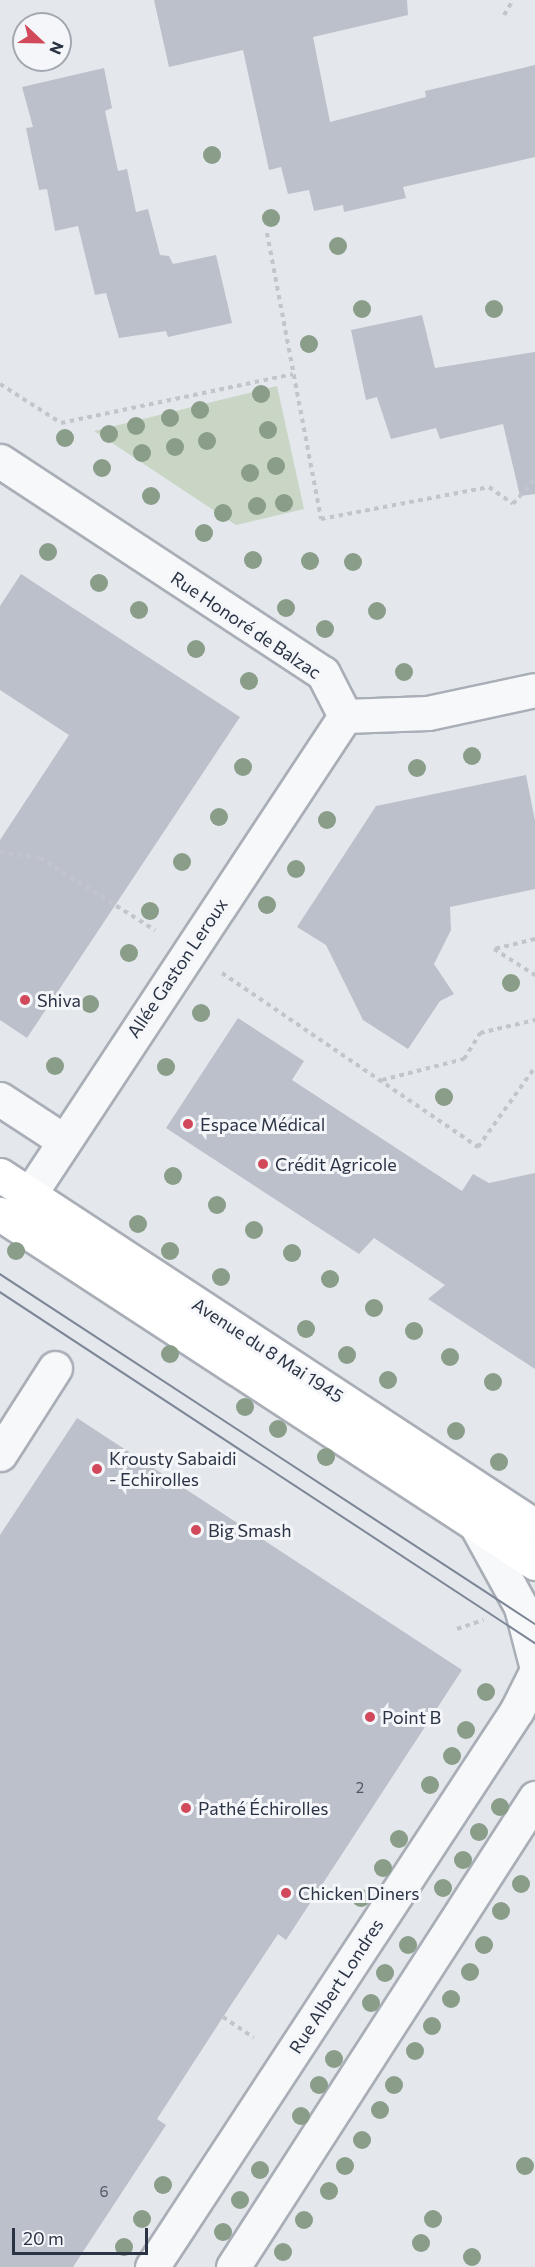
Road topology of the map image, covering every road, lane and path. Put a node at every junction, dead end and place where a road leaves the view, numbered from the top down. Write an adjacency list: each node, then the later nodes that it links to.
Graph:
1 (513, 0): 2 (path)
2 (504, 15)
3 (267, 233): 4 (path)
4 (293, 374): 5 (path); 7 (path)
5 (0, 384)
6 (0, 461): 9 (street, Rue Honoré de Balzac)
7 (535, 479)
8 (535, 690): 9 (street)
9 (345, 716): 12 (street, Allée Gaston Leroux)
10 (0, 852): 12 (path)
11 (535, 939): 13 (path)
12 (189, 951): 19 (street, Allée Gaston Leroux)
13 (535, 975)
14 (252, 993): 17 (path)
15 (535, 1020): 17 (path)
16 (535, 1067): 17 (path)
17 (382, 1080)
18 (0, 1098): 19 (street)
19 (63, 1140): 21 (street, Allée Gaston Leroux)
20 (0, 1174): 21 (main road, Avenue du 8 Mai 1945)
21 (30, 1194): 22 (street, Allée Gaston Leroux); 26 (main road, Avenue du 8 Mai 1945)
22 (5, 1218): 25 (main road, Avenue du 8 Mai 1945)
23 (55, 1368): 24 (street)
24 (0, 1454)
25 (476, 1525): 27 (main road, Avenue du 8 Mai 1945); 28 (street)
26 (535, 1526)
27 (535, 1563)
28 (535, 1661)
29 (535, 1674): 31 (street, Rue Albert Londres)
30 (535, 1798): 32 (street)
31 (152, 2267)
32 (233, 2267)

